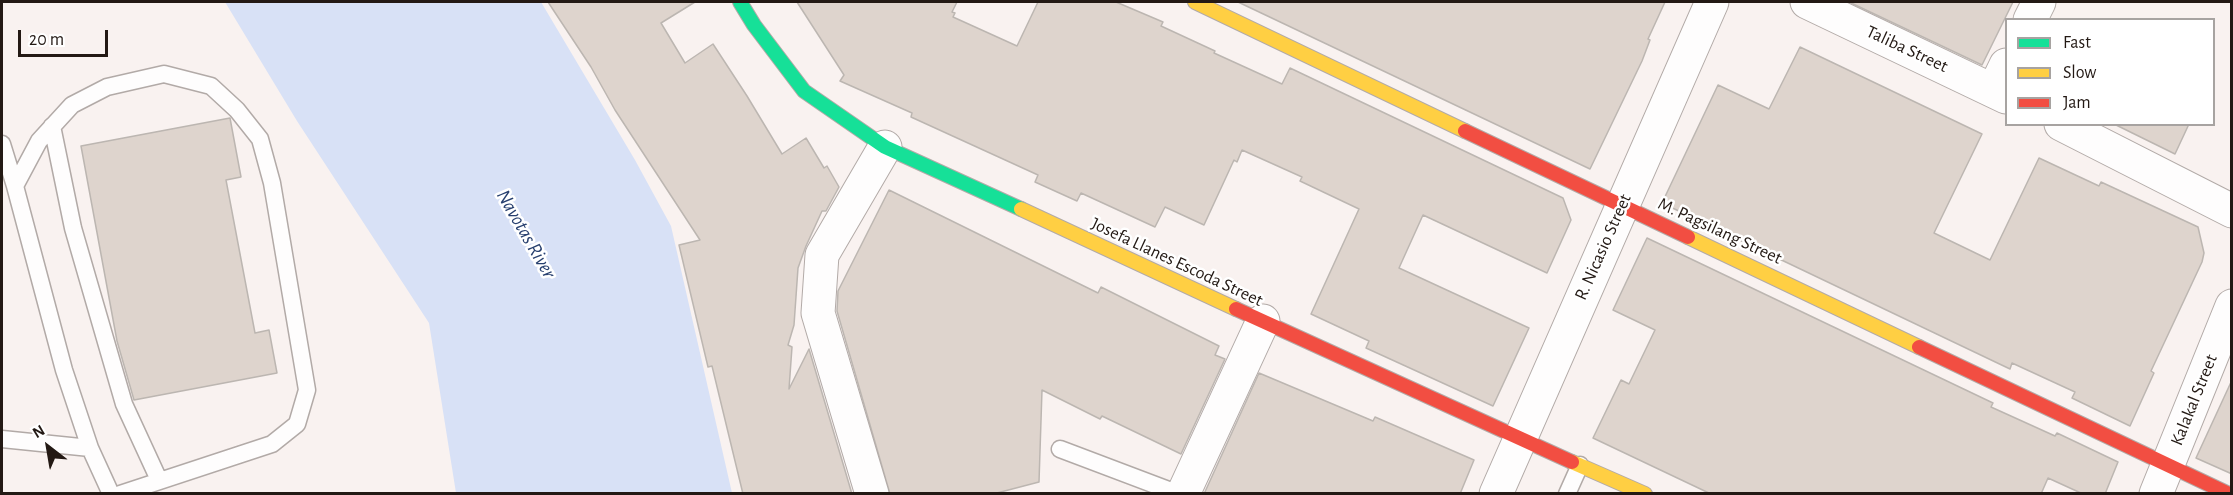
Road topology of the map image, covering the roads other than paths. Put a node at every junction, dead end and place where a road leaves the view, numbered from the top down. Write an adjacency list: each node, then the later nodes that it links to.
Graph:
1 (740, 2): 11 (street, Josefa Llanes Escoda Street)
2 (1195, 2): 13 (street, M. Pagsilang Street)
3 (1712, 2): 13 (street, R. Nicasio Street)
4 (1807, 2): 7 (street, Taliba Street)
5 (2039, 2): 6 (street)
6 (2031, 18)
7 (2002, 84)
8 (52, 126): 12 (lane); 23 (lane); 23 (lane)
9 (2065, 126): 14 (street)
10 (2, 144): 12 (lane)
11 (885, 147): 16 (street, Josefa Llanes Escoda Street); 26 (street)
12 (15, 186): 19 (lane)
13 (1622, 204): 18 (street, R. Nicasio Street); 22 (street, M. Pagsilang Street)
14 (2232, 211)
15 (2232, 306): 22 (street, Kalakal Street)
16 (1263, 321): 18 (street, Josefa Llanes Escoda Street); 27 (street)
17 (2, 439): 19 (lane)
18 (1519, 439): 21 (street, Josefa Llanes Escoda Street); 28 (street, R. Nicasio Street)
19 (90, 448): 24 (lane)
20 (1060, 449): 27 (lane)
21 (1580, 465): 29 (lane); 30 (street, Josefa Llanes Escoda Street)
22 (2162, 479): 31 (street, M. Pagsilang Street)
23 (159, 480): 25 (lane)
24 (111, 494)
25 (120, 494)
26 (872, 494)
27 (1181, 494)
28 (1496, 494)
29 (1567, 494)
30 (1646, 494)
31 (2229, 494)

